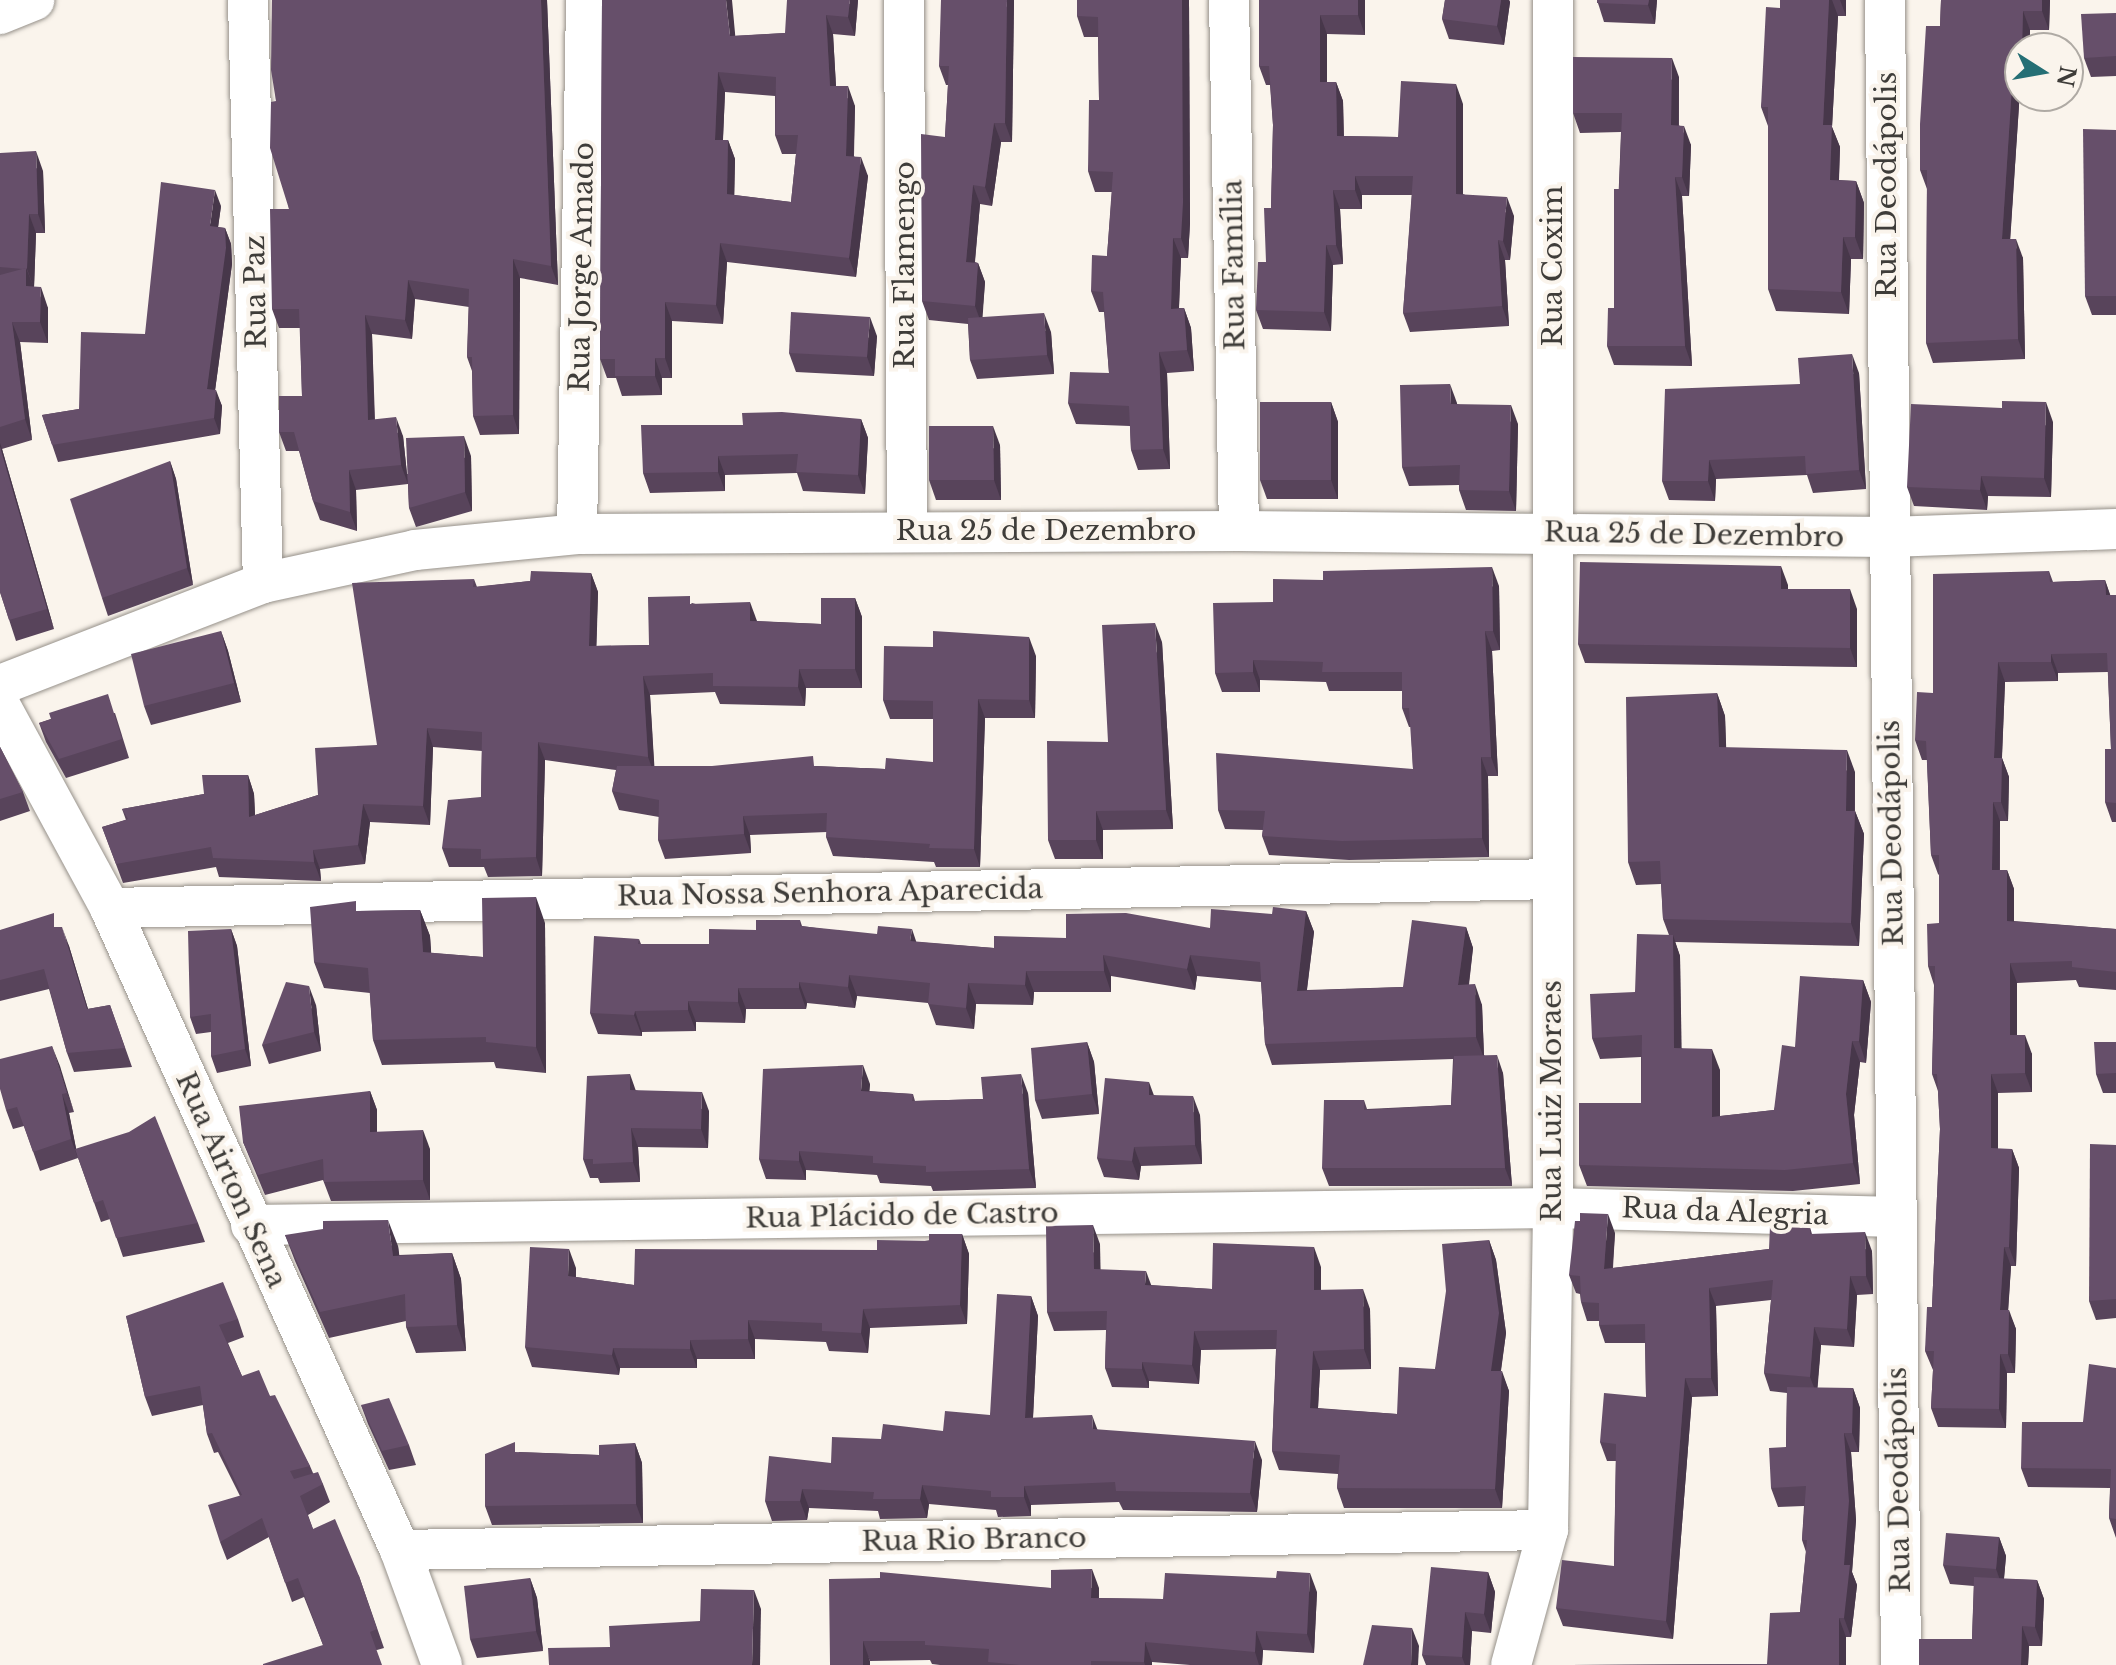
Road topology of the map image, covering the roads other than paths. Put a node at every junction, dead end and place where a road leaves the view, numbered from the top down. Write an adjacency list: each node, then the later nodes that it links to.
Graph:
1 (34, 0): 8 (street)
2 (248, 0): 15 (street, Rua Paz)
3 (586, 0): 13 (street, Rua Jorge Amado)
4 (904, 0): 10 (street, Rua Flamengo)
5 (1229, 0): 11 (street, Rua Família)
6 (1553, 0): 12 (street, Rua Coxim)
7 (1885, 0): 14 (street, Rua Deodápolis)
8 (0, 14)
9 (2116, 529): 14 (street, Rua 25 de Dezembro)
10 (907, 531): 11 (street, Rua 25 de Dezembro); 13 (street, Rua 25 de Dezembro)
11 (1239, 531): 12 (street, Rua 25 de Dezembro)
12 (1553, 533): 14 (street, Rua 25 de Dezembro); 18 (street, Rua Luiz Moraes)
13 (577, 534): 15 (street, Rua 25 de Dezembro)
14 (1889, 537): 21 (street, Rua Deodápolis)
15 (263, 583): 16 (street, Rua 25 de Dezembro)
16 (0, 685)
17 (0, 705): 19 (street, Rua Airton Sena)
18 (1550, 879): 19 (street, Rua Nossa Senhora Aparecida); 20 (street, Rua Luiz Moraes)
19 (110, 908): 22 (street, Rua Airton Sena)
20 (1553, 1208): 21 (street, Rua da Alegria); 22 (street, Rua Plácido de Castro); 23 (street, Rua Luiz Moraes)
21 (1897, 1217): 27 (street, Rua Deodápolis)
22 (251, 1225): 24 (street, Rua Airton Sena)
23 (1548, 1530): 24 (street, Rua Rio Branco); 26 (street, Rua Luiz Moraes)
24 (400, 1550): 25 (street, Rua Airton Sena)
25 (442, 1665)
26 (1511, 1665)
27 (1901, 1665)

